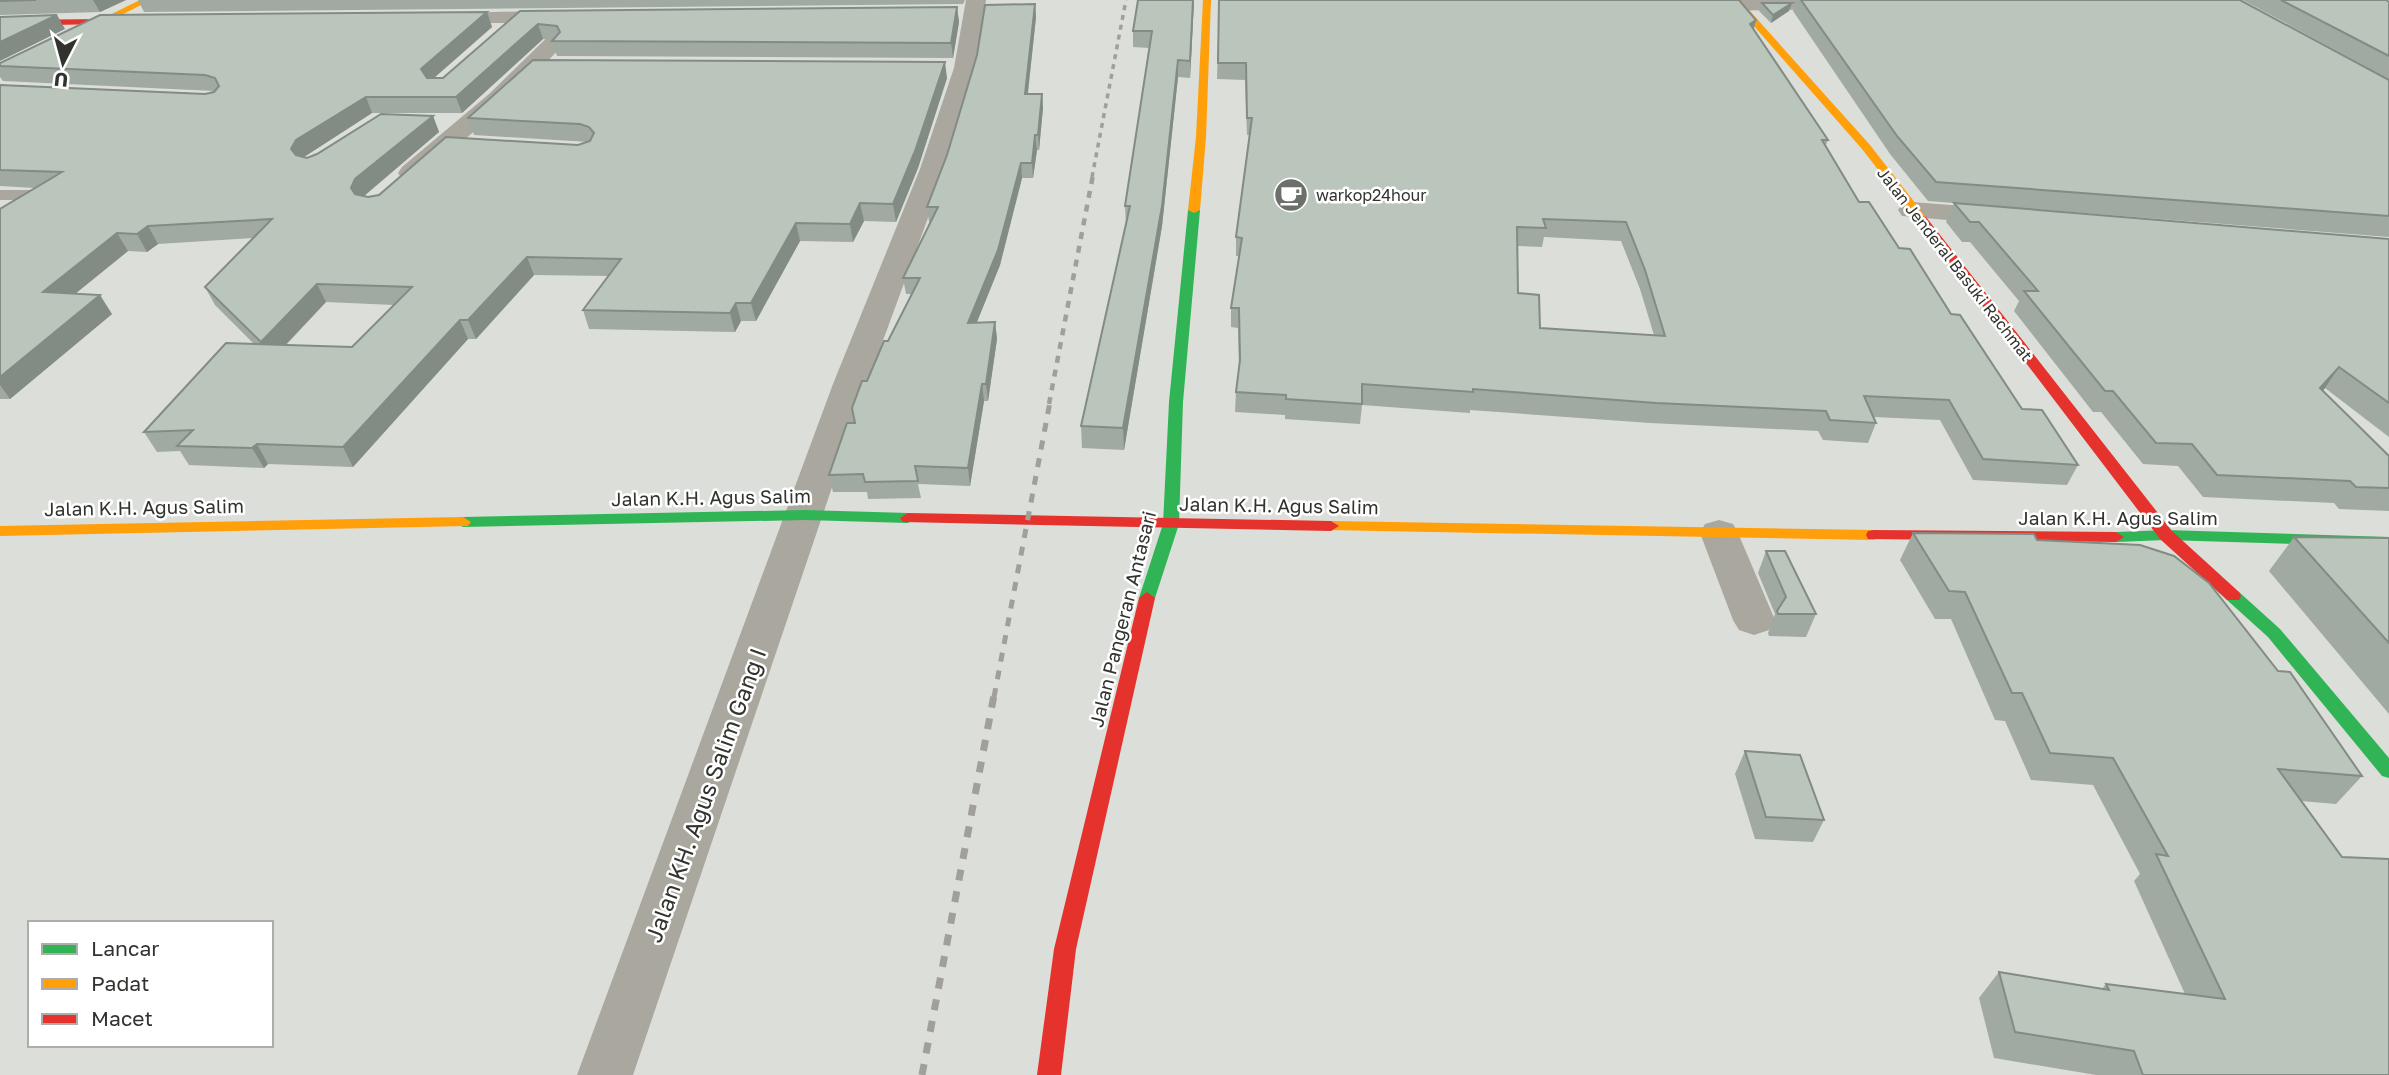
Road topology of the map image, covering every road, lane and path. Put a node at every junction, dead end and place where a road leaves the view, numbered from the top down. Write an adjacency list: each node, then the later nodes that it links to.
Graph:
1 (1737, 2): 2 (street); 4 (street); 17 (main road, Jalan Jenderal Basuki Rachmat)
2 (1861, 3)
3 (1212, 4): 21 (main road, Jalan Pangeran Antasari)
4 (1684, 5)
5 (969, 9): 20 (street, Jalan KH. Agus Salim Gang I)
6 (147, 10): 9 (street)
7 (519, 17): 8 (street); 11 (street); 12 (street)
8 (409, 18)
9 (104, 21): 10 (main road); 14 (main road)
10 (0, 23)
11 (490, 43)
12 (532, 66): 13 (street); 15 (street)
13 (560, 66)
14 (4, 85)
15 (395, 187)
16 (0, 195): 18 (lane)
17 (1912, 210): 19 (street); 24 (main road, Jalan Jenderal Basuki Rachmat)
18 (9, 212)
19 (2035, 220)
20 (805, 516): 21 (main road, Jalan K.H. Agus Salim); 22 (main road, Jalan K.H. Agus Salim); 28 (street, Jalan KH. Agus Salim Gang I)
21 (1171, 524): 23 (main road, Jalan K.H. Agus Salim); 29 (main road, Jalan Pangeran Antasari)
22 (0, 531)
23 (1719, 533): 24 (main road, Jalan K.H. Agus Salim); 26 (street)
24 (2165, 535): 25 (main road, Jalan K.H. Agus Salim); 27 (main road, Jalan Jenderal Basuki Rachmat)
25 (2389, 542)
26 (1754, 620)
27 (2389, 771)
28 (604, 1075)
29 (1049, 1075)

